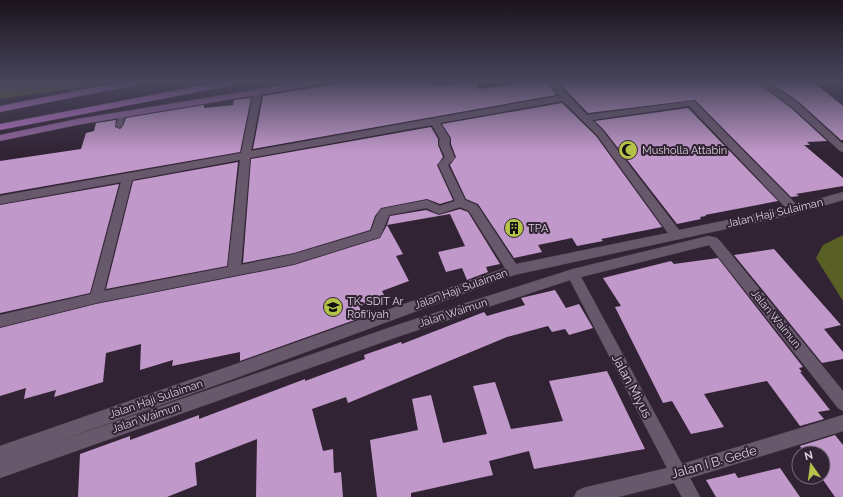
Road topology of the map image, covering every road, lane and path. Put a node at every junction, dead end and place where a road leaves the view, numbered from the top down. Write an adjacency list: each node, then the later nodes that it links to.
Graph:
1 (15, 105): 10 (highway)
2 (113, 105): 15 (highway)
3 (178, 105): 11 (main road)
4 (255, 105): 18 (street)
5 (526, 105): 13 (street)
6 (573, 105): 12 (street)
7 (676, 105): 12 (street)
8 (693, 105): 23 (street)
9 (795, 105): 17 (street)
10 (0, 108)
11 (122, 115): 14 (lane); 16 (main road)
12 (587, 118): 24 (street)
13 (436, 122): 18 (street); 22 (street)
14 (119, 126)
15 (0, 127)
16 (0, 138)
17 (843, 149)
18 (244, 157): 19 (street); 25 (street)
19 (128, 176): 21 (street); 28 (street)
20 (843, 196): 23 (street, Jalan Haji Sulaiman)
21 (0, 200)
22 (461, 203): 25 (street); 26 (street)
23 (795, 210): 24 (street, Jalan Haji Sulaiman)
24 (676, 235): 26 (street, Jalan Haji Sulaiman)
25 (234, 270): 28 (street)
26 (513, 270): 32 (street, Jalan Haji Sulaiman)
27 (573, 274): 30 (street, Jalan Waimun); 33 (street, Jalan Waimun); 34 (street, Jalan Miyus)
28 (96, 298): 29 (street)
29 (0, 321)
30 (843, 403)
31 (843, 423): 34 (street, Jalan I B. Gede)
32 (0, 454)
33 (0, 470)
34 (679, 473): 35 (street, Jalan I B. Gede); 36 (street, Jalan Miyus)
35 (583, 497)
36 (692, 497)

